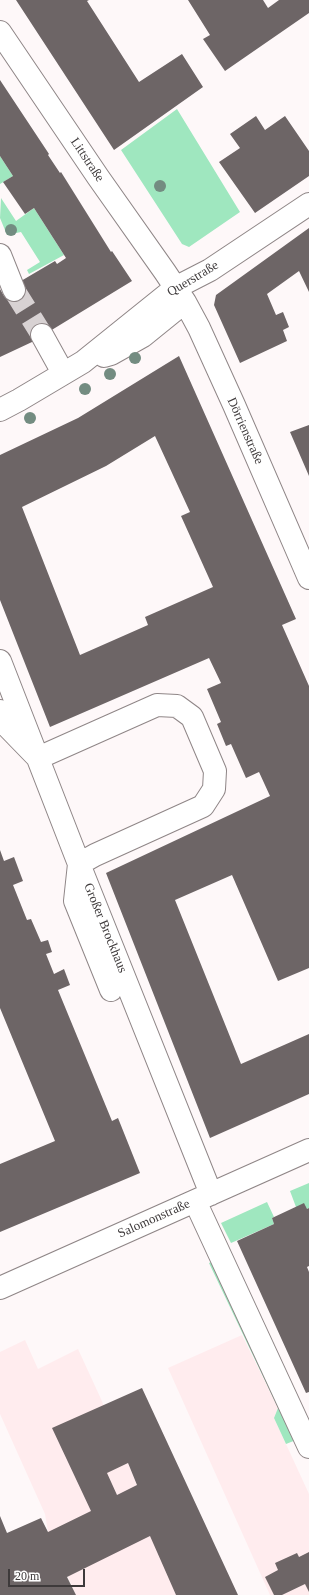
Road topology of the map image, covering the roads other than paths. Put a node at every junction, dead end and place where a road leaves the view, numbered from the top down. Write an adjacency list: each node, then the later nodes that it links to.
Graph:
1 (0, 32): 5 (street, Littstraße)
2 (309, 204): 5 (street, Querstraße)
3 (0, 255): 4 (street)
4 (14, 290)
5 (180, 295): 7 (street, Querstraße); 9 (street, Dörrienstraße)
6 (42, 336): 7 (street)
7 (63, 373): 8 (street, Querstraße)
8 (0, 410)
9 (309, 578)
10 (0, 661): 12 (street, Großer Brockhaus)
11 (0, 711): 12 (street)
12 (38, 758): 13 (street, Großer Brockhaus); 13 (street)
13 (79, 864): 14 (street); 16 (street, Großer Brockhaus)
14 (111, 990)
15 (309, 1150): 16 (street, Salomonstraße)
16 (203, 1197): 17 (street, Salomonstraße); 18 (street, Großer Brockhaus)
17 (0, 1288)
18 (304, 1425): 19 (street, Großer Brockhaus)
19 (309, 1446)

